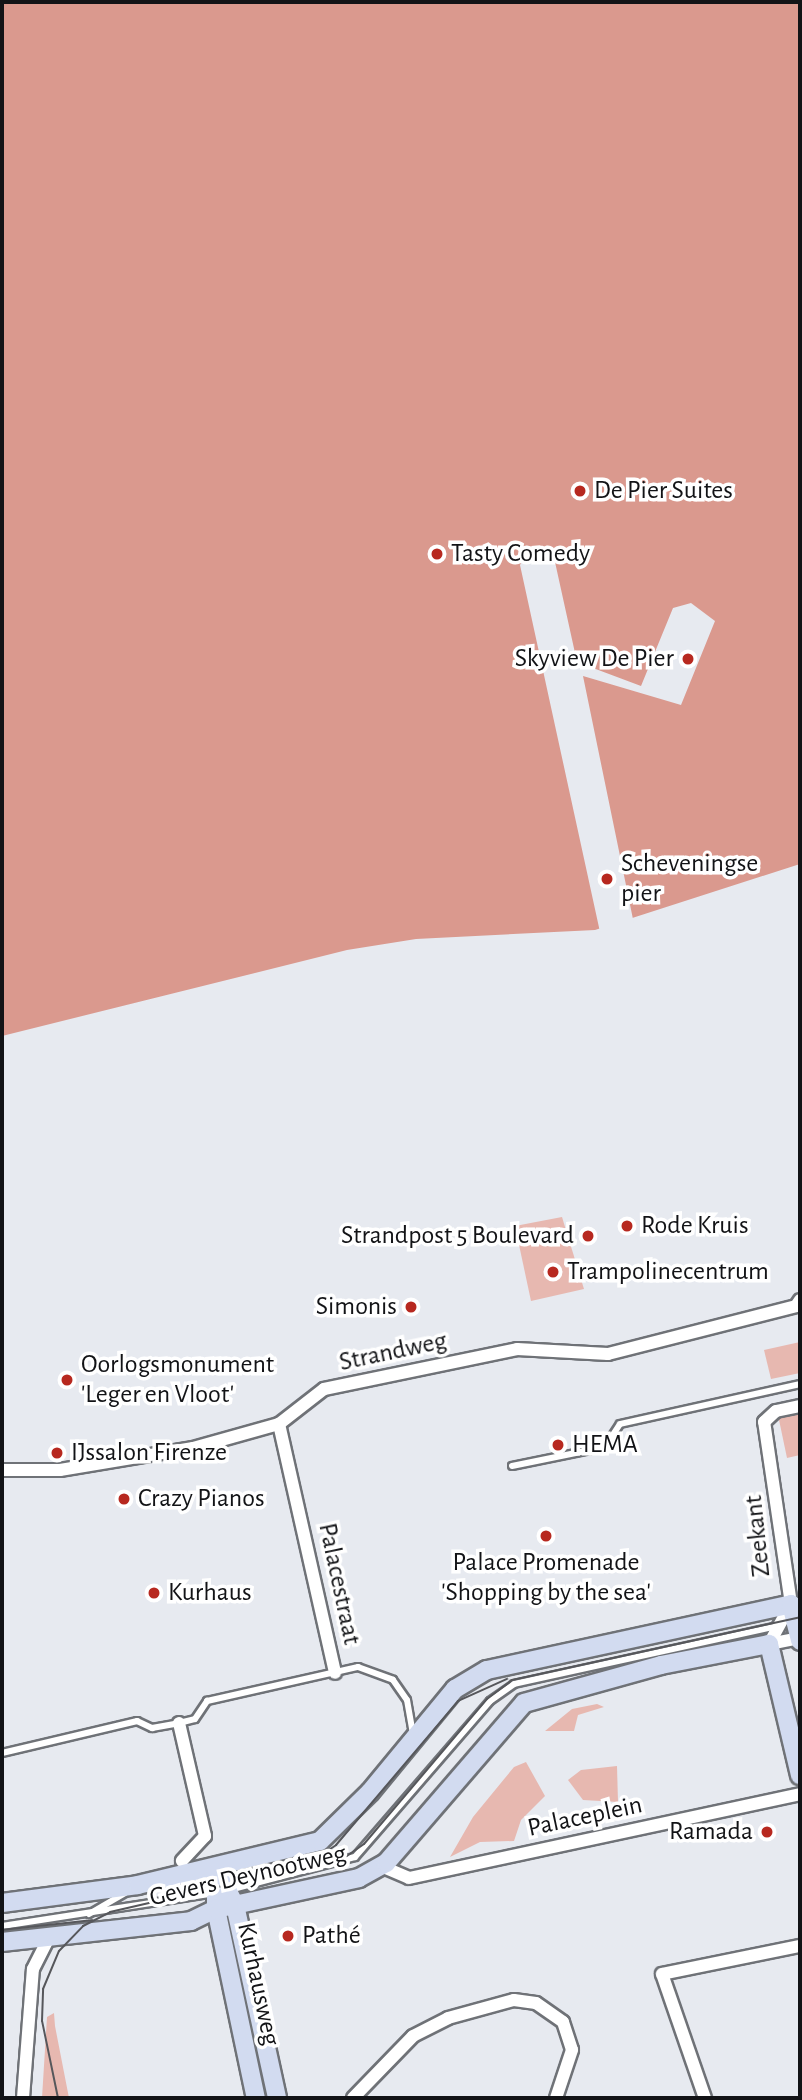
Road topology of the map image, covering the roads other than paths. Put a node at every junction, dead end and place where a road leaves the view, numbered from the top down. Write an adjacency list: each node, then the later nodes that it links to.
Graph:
1 (800, 1300): 4 (street, Strandweg)
2 (800, 1384): 5 (lane)
3 (800, 1406): 7 (street, Zeekant)
4 (279, 1424): 6 (street, Strandweg); 10 (street, Palacestraat)
5 (513, 1466)
6 (2, 1470)
7 (796, 1603): 8 (main road); 12 (main road, Gevers Deynootweg)
8 (796, 1631): 9 (street, Gevers Deynootweg); 9 (street); 20 (lane, Gevers Deynootweg)
9 (769, 1644): 14 (main road); 17 (main road, Gevers Deynootweg)
10 (335, 1673): 11 (lane); 12 (lane, Palacestraat)
11 (179, 1723): 13 (lane); 16 (street)
12 (413, 1739): 18 (main road, Gevers Deynootweg)
13 (2, 1753)
14 (800, 1775)
15 (800, 1794): 17 (street, Palaceplein)
16 (182, 1861)
17 (381, 1866): 20 (main road, Gevers Deynootweg)
18 (216, 1868): 19 (main road, Gevers Deynootweg); 20 (main road, Kurhausweg)
19 (138, 1885): 21 (main road, Gevers Deynootweg); 22 (lane, Gevers Deynootweg)
20 (224, 1899): 22 (lane, Gevers Deynootweg); 24 (main road, Gevers Deynootweg); 28 (main road, Kurhausweg); 29 (main road, Kurhausweg)
21 (2, 1903)
22 (84, 1916): 23 (lane, Gevers Deynootweg)
23 (2, 1926)
24 (48, 1940): 25 (main road, Gevers Deynootweg); 27 (street)
25 (2, 1942)
26 (800, 1946): 32 (street)
27 (23, 2098)
28 (256, 2098)
29 (277, 2098)
30 (353, 2098): 31 (street)
31 (556, 2098)
32 (705, 2098)

